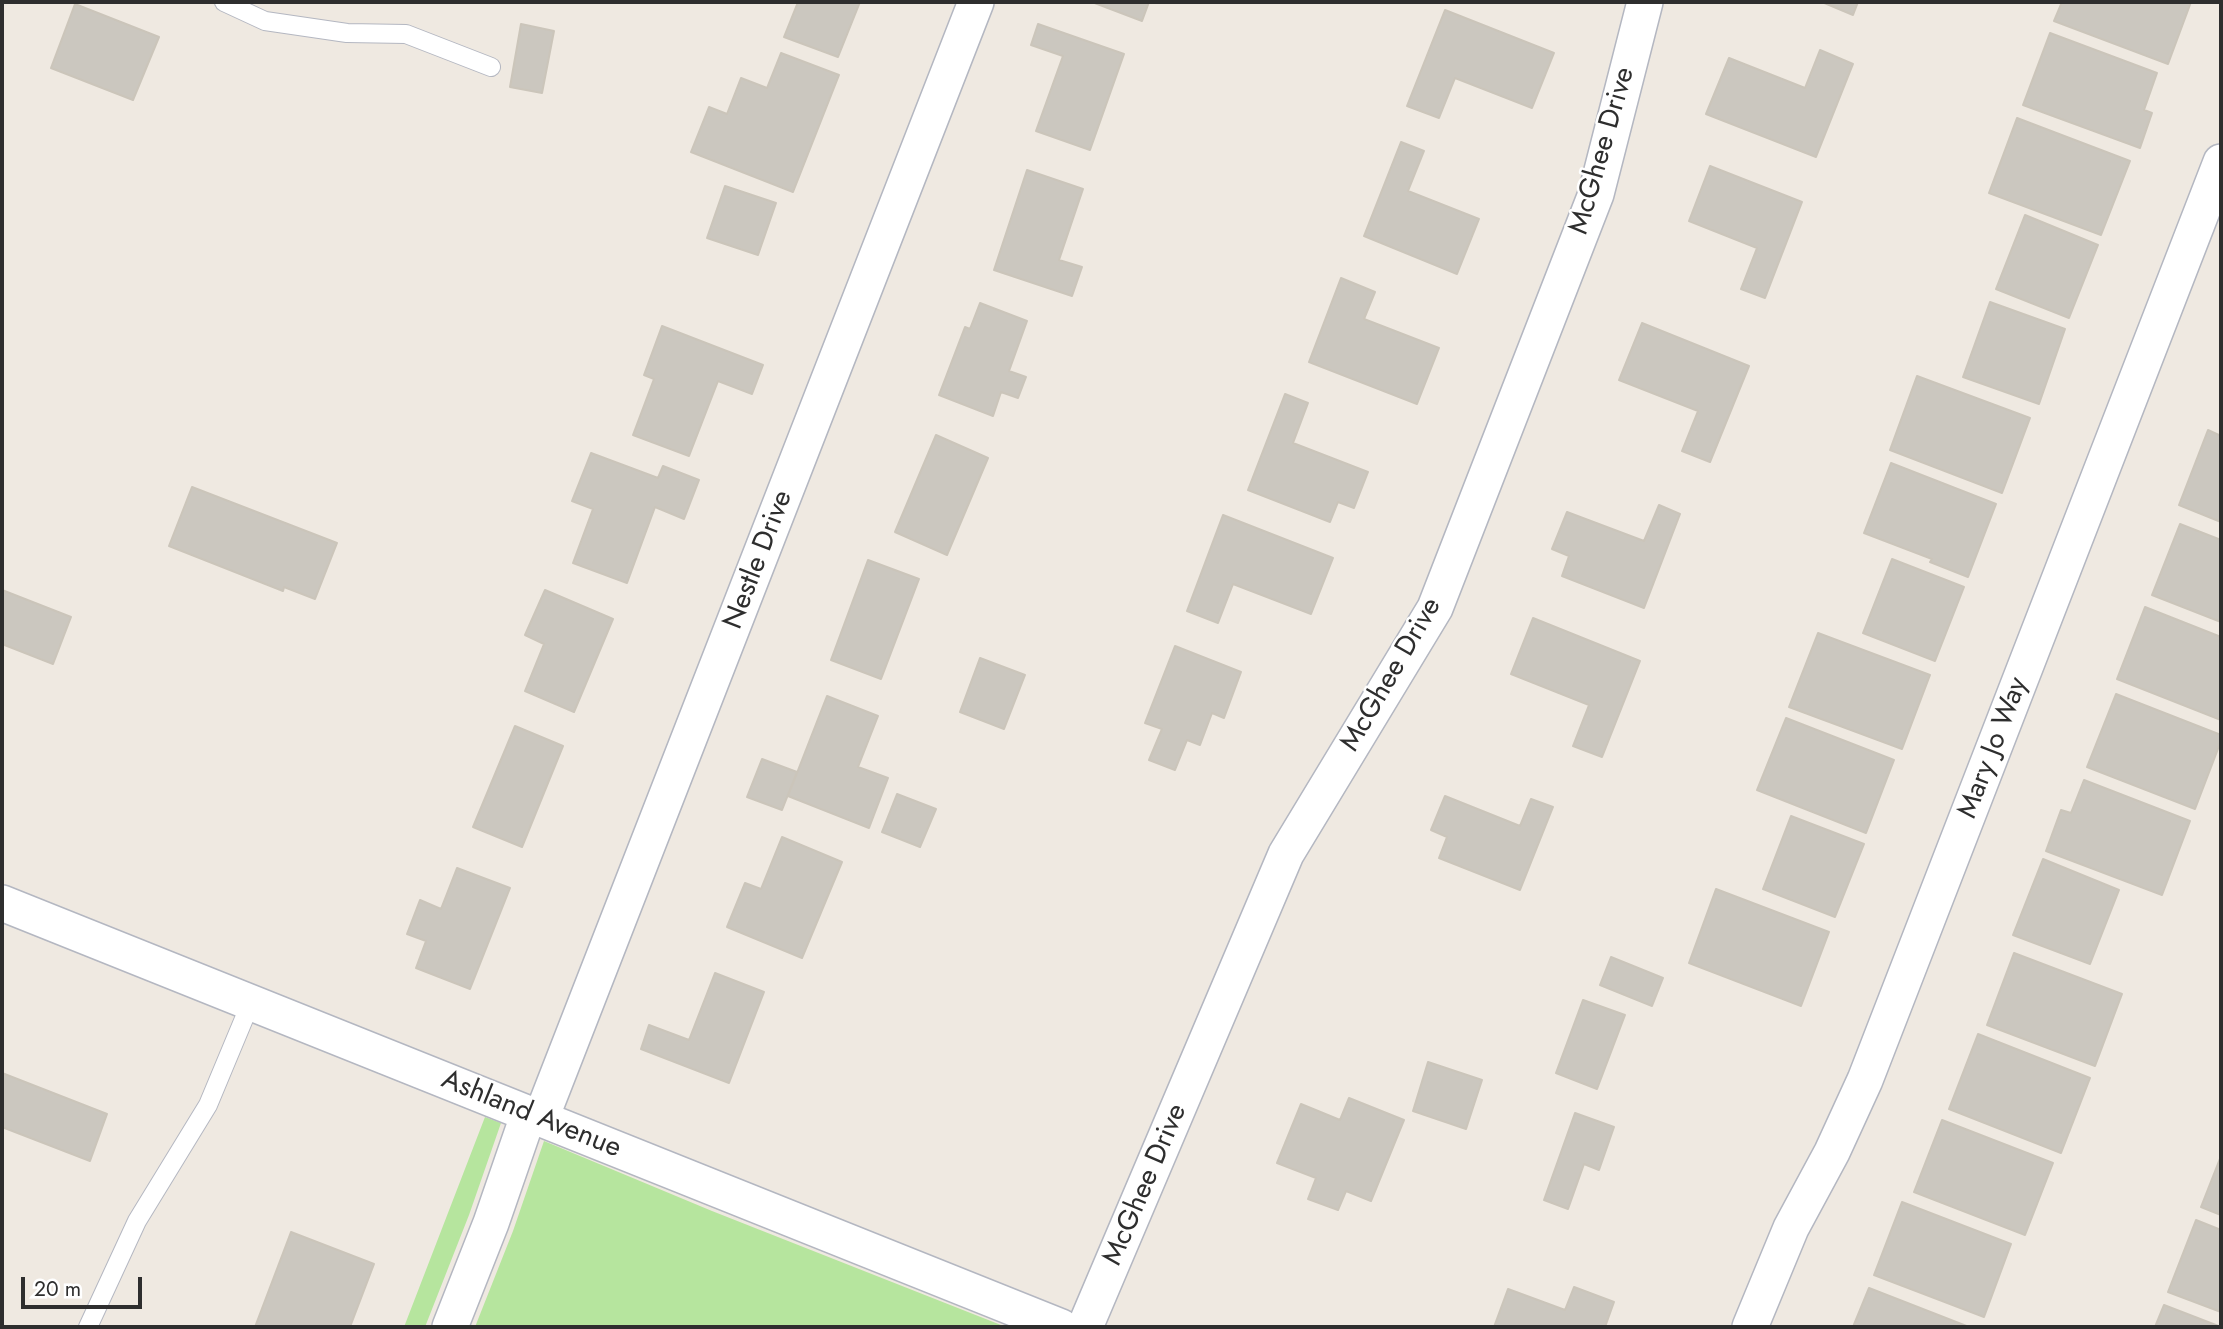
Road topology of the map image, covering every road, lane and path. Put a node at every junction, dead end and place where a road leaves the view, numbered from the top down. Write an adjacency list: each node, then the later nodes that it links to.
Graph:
1 (224, 2): 4 (lane)
2 (976, 2): 8 (street, Nestle Drive)
3 (1645, 2): 12 (street, McGhee Drive)
4 (491, 67)
5 (2221, 162): 13 (street, Mary Jo Way)
6 (2, 903): 7 (street, Ashland Avenue)
7 (251, 1002): 8 (street, Ashland Avenue); 9 (lane)
8 (535, 1115): 10 (street, Nestle Drive); 11 (street, Ashland Avenue)
9 (88, 1327)
10 (450, 1327)
11 (1061, 1327)
12 (1085, 1327)
13 (1750, 1327)

